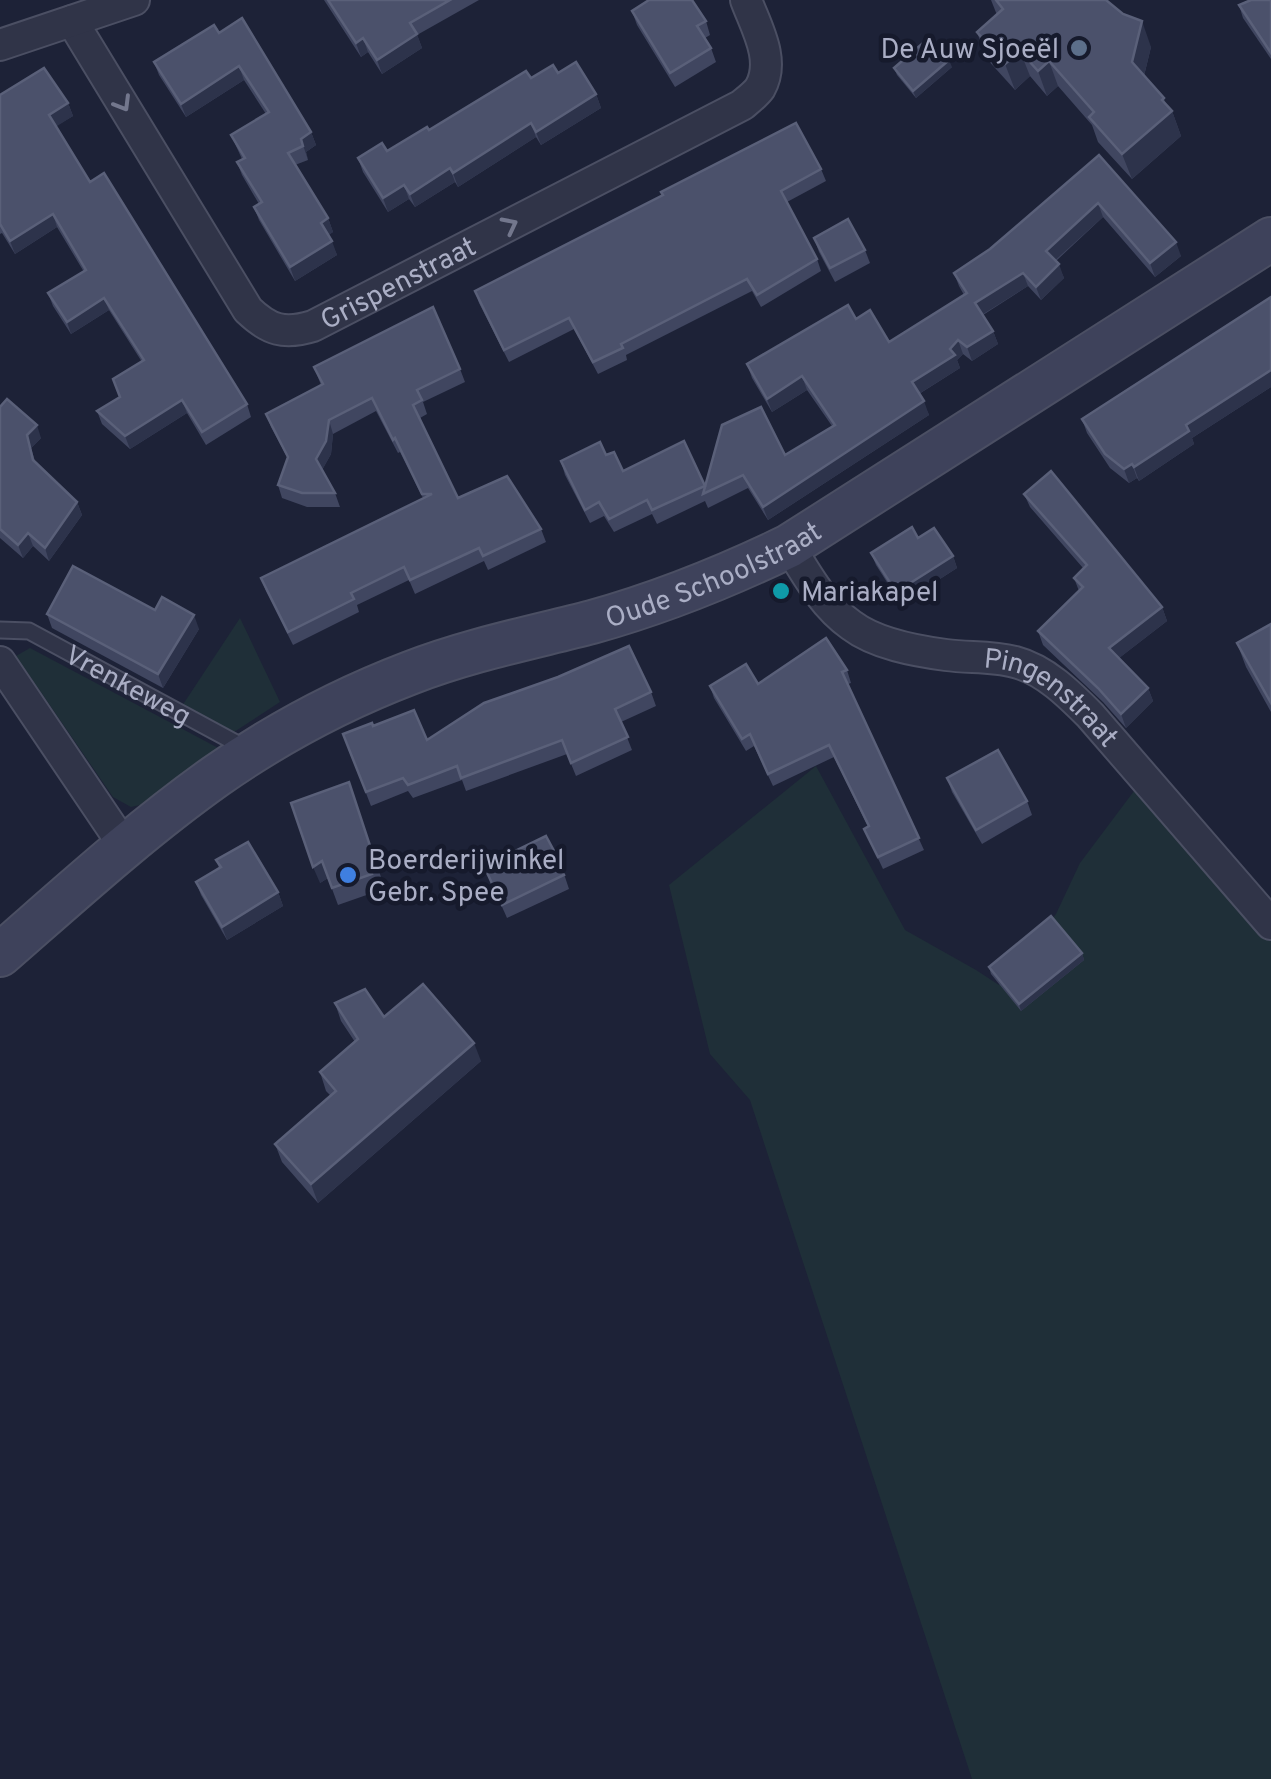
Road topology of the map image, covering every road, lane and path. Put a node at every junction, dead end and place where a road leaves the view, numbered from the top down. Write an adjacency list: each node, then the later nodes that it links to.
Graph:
1 (134, 0): 3 (street)
2 (746, 0): 3 (street, Grispenstraat, one-way to 2)
3 (72, 21): 4 (street)
4 (0, 45)
5 (1271, 240): 6 (street, Oude Schoolstraat)
6 (790, 546): 9 (street, Oude Schoolstraat); 11 (street, Pingenstraat)
7 (0, 630): 9 (lane, Vrenkeweg)
8 (0, 662): 10 (street)
9 (252, 752): 10 (street, Oude Schoolstraat)
10 (126, 847): 12 (street, Oude Schoolstraat)
11 (1271, 924)
12 (0, 954)

